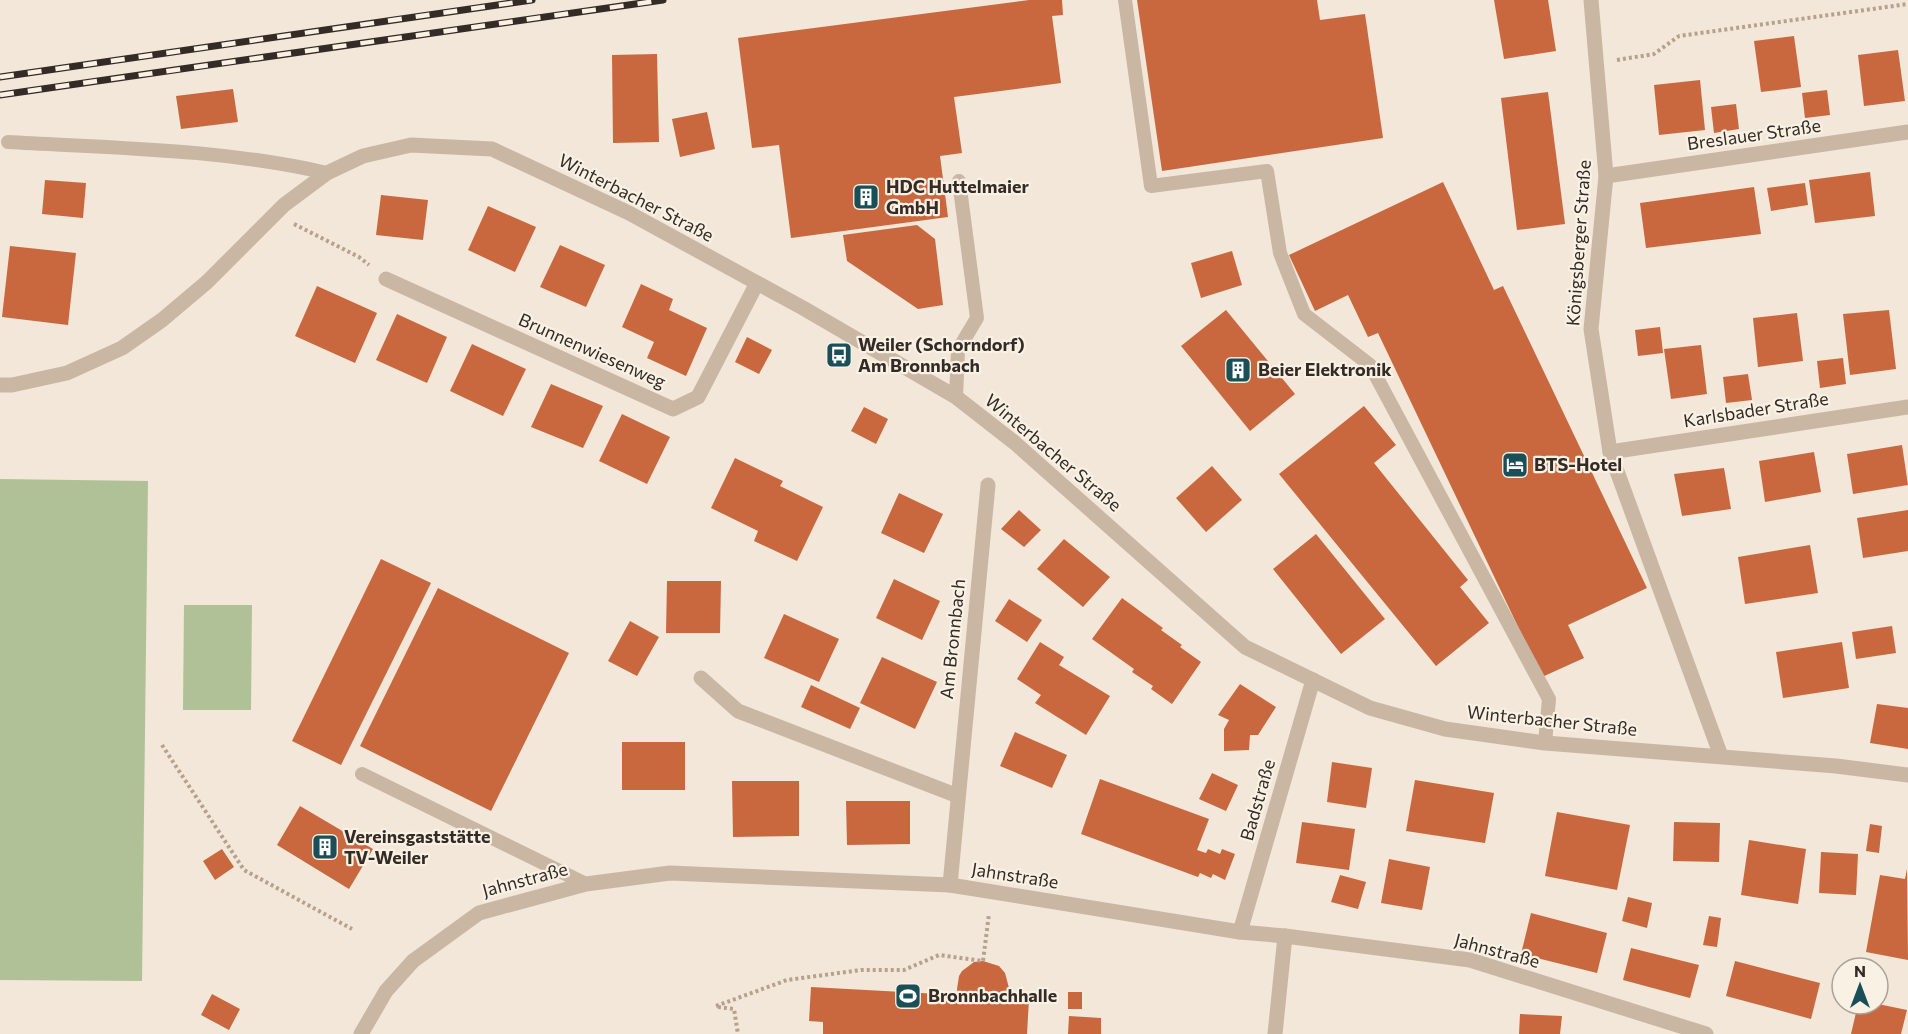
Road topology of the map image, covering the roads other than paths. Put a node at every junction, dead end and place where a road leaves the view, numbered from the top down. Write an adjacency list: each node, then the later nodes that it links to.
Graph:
1 (1125, 0): 17 (lane)
2 (1591, 0): 6 (street, Königsberger Straße)
3 (1908, 132): 6 (street, Breslauer Straße)
4 (8, 142): 5 (lane)
5 (327, 173): 9 (street, Winterbacher Straße); 10 (street, Winterbacher Straße)
6 (1606, 176): 13 (street, Königsberger Straße)
7 (959, 181): 11 (lane)
8 (386, 279): 9 (street, Brunnenwiesenweg)
9 (757, 284): 11 (street, Winterbacher Straße)
10 (0, 385)
11 (956, 397): 16 (street, Winterbacher Straße)
12 (1908, 406): 13 (street, Karlsbader Straße)
13 (1610, 452): 18 (street, Königsberger Straße)
14 (988, 485): 21 (street, Am Bronnbach)
15 (701, 678): 21 (street)
16 (1313, 680): 17 (street, Winterbacher Straße); 24 (street, Badstraße)
17 (1545, 743): 18 (street, Winterbacher Straße)
18 (1721, 756): 20 (street, Winterbacher Straße)
19 (362, 774): 22 (lane)
20 (1908, 776)
21 (958, 796): 23 (street, Am Bronnbach)
22 (586, 884): 23 (street, Jahnstraße); 26 (street, Jahnstraße)
23 (950, 885): 24 (street, Jahnstraße)
24 (1240, 932): 25 (street, Jahnstraße)
25 (1285, 936): 27 (street); 28 (street, Jahnstraße)
26 (361, 1034)
27 (1275, 1034)
28 (1707, 1034)

